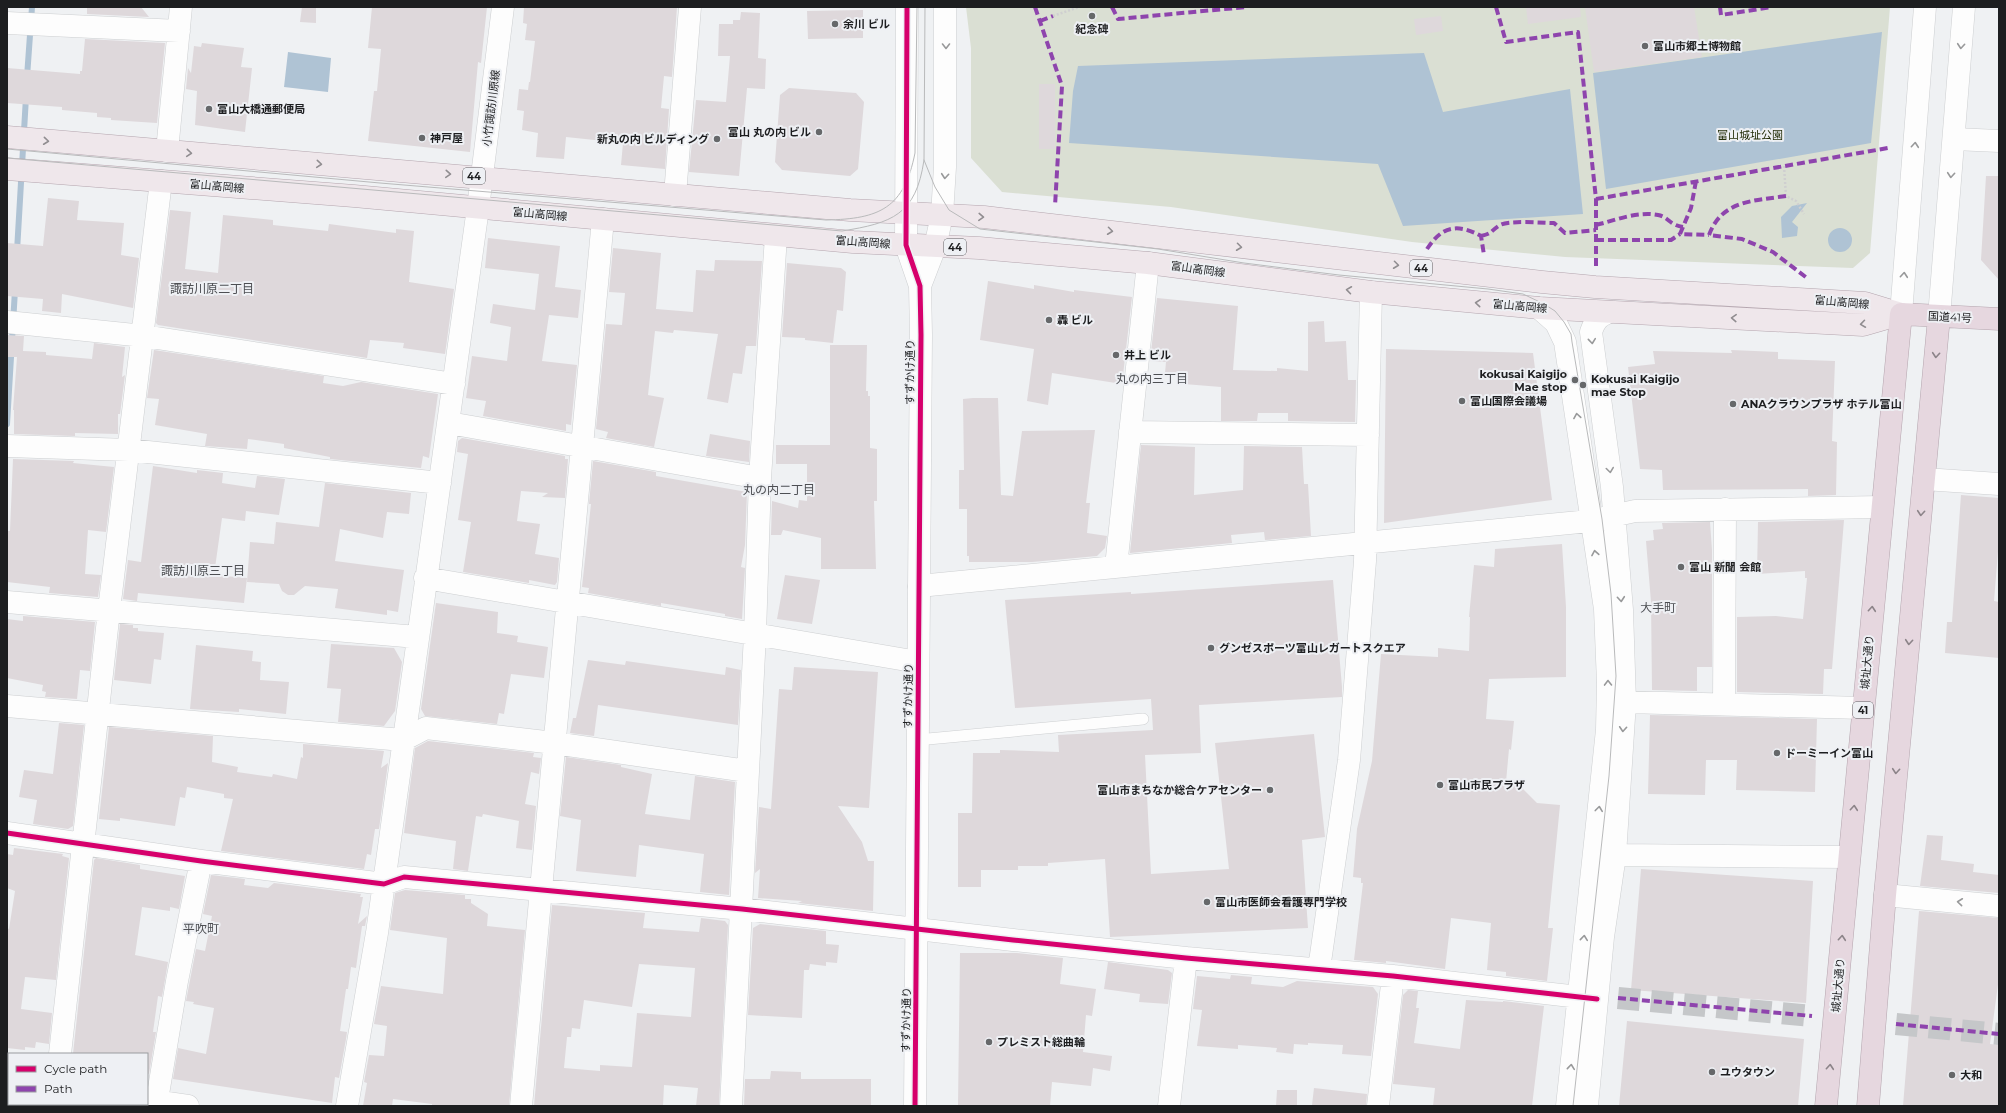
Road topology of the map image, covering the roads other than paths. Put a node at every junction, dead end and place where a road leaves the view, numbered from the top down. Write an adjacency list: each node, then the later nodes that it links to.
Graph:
1 (182, 7): 9 (street)
2 (503, 7): 15 (street, 小竹諏訪川原線)
3 (690, 7): 17 (street)
4 (906, 7): 19 (street)
5 (945, 7): 20 (street, one-way to 20)
6 (1926, 7): 32 (street, one-way to 6)
7 (1964, 7): 11 (street, one-way to 11)
8 (7, 23): 9 (street)
9 (179, 31): 13 (street)
10 (7, 137): 13 (main road, 富山高岡線 / 44, one-way to 13)
11 (1954, 139): 12 (street); 33 (street, one-way to 33)
12 (1999, 141)
13 (167, 152): 15 (main road, 富山高岡線 / 44, one-way to 15)
14 (7, 169): 16 (main road, 富山高岡線 / 44)
15 (482, 177): 17 (main road, 富山高岡線 / 44); 18 (street, 小竹諏訪川原線)
16 (161, 181): 18 (main road, 富山高岡線 / 44); 37 (street)
17 (675, 195): 19 (main road, 富山高岡線 / 44)
18 (478, 208): 21 (main road, 富山高岡線 / 44); 38 (street, 小竹諏訪川原線)
19 (908, 213): 20 (main road, 富山高岡線 / 44); 23 (street)
20 (942, 215): 24 (street); 27 (main road, 富山高岡線 / 44, one-way to 27)
21 (603, 219): 22 (main road, 富山高岡線 / 44); 43 (street)
22 (776, 236): 23 (main road, 富山高岡線 / 44); 45 (street)
23 (906, 245): 24 (main road, 富山高岡線 / 44); 26 (street)
24 (935, 247): 25 (main road, 富山高岡線 / 44); 26 (street)
25 (1148, 263): 28 (main road, 富山高岡線 / 44, one-way to 25); 40 (street)
26 (920, 286): 56 (street, すずかけ通り)
27 (1595, 287): 30 (street); 32 (main road, 富山高岡線 / 44)
28 (1371, 292): 29 (main road, 富山高岡線 / 44, one-way to 28); 41 (street)
29 (1539, 308): 30 (main road, 富山高岡線 / 44); 36 (street)
30 (1570, 310): 31 (main road, 富山高岡線 / 44); 36 (street)
31 (1610, 312): 32 (main road, 富山高岡線 / 44, one-way to 31); 51 (street, one-way to 51)
32 (1901, 314): 33 (highway, 国道41号); 49 (highway, 城址大通り / 41)
33 (1940, 316): 34 (highway, 国道41号); 46 (highway, one-way to 46)
34 (1999, 319)
35 (7, 322): 37 (street)
36 (1562, 333): 52 (street, one-way to 36)
37 (144, 336): 38 (street); 44 (street)
38 (454, 384): 39 (street, 小竹諏訪川原線)
39 (449, 424): 43 (street); 47 (street, 小竹諏訪川原線)
40 (1130, 432): 41 (street); 54 (street)
41 (1368, 435): 53 (street)
42 (7, 446): 44 (street)
43 (582, 446): 45 (street); 58 (street)
44 (130, 450): 47 (street); 59 (street)
45 (760, 478): 60 (street)
46 (1924, 479): 48 (street); 80 (highway, one-way to 80)
47 (440, 483): 55 (street, 小竹諏訪川原線)
48 (1999, 484)
49 (1882, 507): 50 (street); 66 (highway, 城址大通り / 41, one-way to 49)
50 (1725, 509): 51 (street); 64 (street)
51 (1614, 516): 52 (street); 63 (street, one-way to 63)
52 (1590, 521): 53 (street); 87 (street, one-way to 52)
53 (1367, 543): 54 (street); 85 (street)
54 (1116, 567): 56 (street)
55 (425, 578): 58 (street); 61 (street, 小竹諏訪川原線)
56 (919, 586): 62 (street, すずかけ通り)
57 (7, 602): 59 (street)
58 (567, 602): 60 (street); 71 (street)
59 (109, 610): 61 (street); 67 (street)
60 (755, 634): 62 (street); 72 (street)
61 (417, 637): 69 (street, 小竹諏訪川原線)
62 (918, 662): 70 (street, すずかけ通り)
63 (1625, 702): 64 (street); 75 (street, one-way to 75)
64 (1724, 704): 66 (street)
65 (7, 706): 67 (street)
66 (1863, 708): 76 (highway, 城址大通り / 41, one-way to 66)
67 (98, 713): 69 (street); 74 (street)
68 (1143, 719): 70 (lane)
69 (403, 740): 71 (street); 78 (street, 小竹諏訪川原線)
70 (917, 740): 83 (street, すずかけ通り)
71 (554, 743): 72 (street); 79 (street)
72 (747, 771): 82 (street)
73 (7, 832): 74 (street)
74 (85, 844): 77 (street); 88 (street)
75 (1616, 854): 76 (street); 87 (street)
76 (1849, 857): 99 (highway, 城址大通り / 41, one-way to 76)
77 (201, 861): 78 (street); 89 (street)
78 (384, 884): 79 (street); 91 (street, 小竹諏訪川原線)
79 (540, 890): 82 (street); 92 (street)
80 (1885, 895): 81 (street, one-way to 80); 100 (highway)
81 (1999, 906)
82 (742, 909): 83 (street); 93 (street)
83 (917, 929): 84 (street); 94 (street, すずかけ通り)
84 (1186, 958): 85 (street); 95 (street)
85 (1320, 969): 86 (street)
86 (1394, 976): 87 (street); 96 (street)
87 (1588, 998): 97 (street, one-way to 87); 98 (street)
88 (60, 1053)
89 (153, 1102): 90 (street)
90 (188, 1106)
91 (347, 1106)
92 (521, 1106)
93 (731, 1106)
94 (915, 1106)
95 (1168, 1106)
96 (1378, 1106)
97 (1567, 1106)
98 (1587, 1106)
99 (1826, 1106)
100 (1868, 1106)

